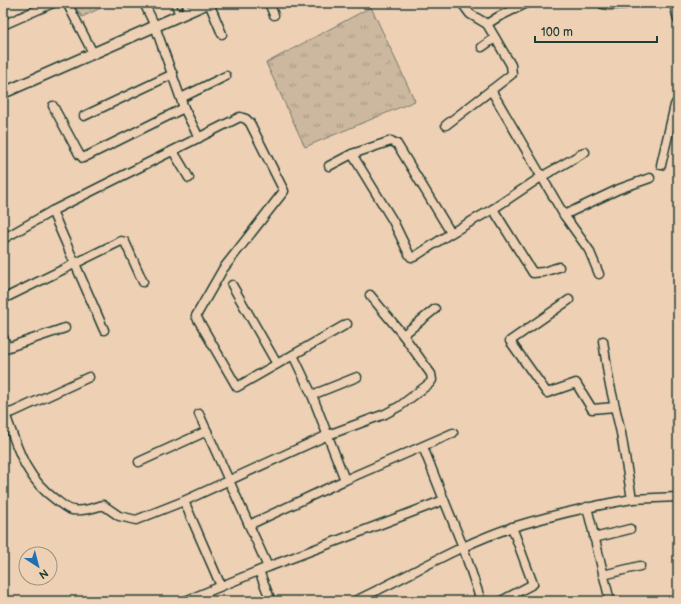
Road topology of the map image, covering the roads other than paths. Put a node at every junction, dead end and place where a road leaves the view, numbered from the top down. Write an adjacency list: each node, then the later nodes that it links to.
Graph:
1 (53, 3): 17 (street)
2 (67, 3): 22 (street)
3 (144, 3): 18 (street)
4 (173, 3): 13 (lane)
5 (209, 3): 12 (street); 19 (street)
6 (269, 3): 14 (street)
7 (462, 3): 16 (street)
8 (527, 3): 16 (street)
9 (603, 3): 10 (street)
10 (626, 3)
11 (674, 3): 15 (street)
12 (186, 7): 13 (street)
13 (178, 16): 18 (street)
14 (274, 16)
15 (678, 20)
16 (487, 24): 20 (street)
17 (3, 25)
18 (155, 26): 22 (street); 23 (street)
19 (222, 34)
20 (495, 38): 21 (street); 25 (street)
21 (482, 47)
22 (94, 53): 26 (street)
23 (171, 71): 27 (street); 31 (street)
24 (226, 76): 27 (street)
25 (491, 90): 32 (street); 39 (street)
26 (3, 93)
27 (181, 98): 30 (street)
28 (678, 100): 37 (street)
29 (53, 106): 30 (street)
30 (184, 108): 33 (street)
31 (84, 116)
32 (446, 125)
33 (198, 138): 34 (street); 64 (street)
34 (174, 151): 40 (street); 43 (street)
35 (585, 152): 39 (street)
36 (352, 154): 38 (street); 45 (street); 45 (street)
37 (660, 165)
38 (329, 166)
39 (542, 177): 42 (street); 44 (street)
40 (189, 178)
41 (650, 178): 44 (street)
42 (493, 209): 45 (street); 48 (street)
43 (52, 212): 46 (street); 47 (street)
44 (564, 215): 49 (street)
45 (451, 233)
46 (3, 239)
47 (75, 264): 50 (street); 53 (street); 58 (street)
48 (559, 267)
49 (599, 274)
50 (143, 282)
51 (232, 285): 64 (street)
52 (370, 295): 59 (street)
53 (3, 299)
54 (569, 300): 68 (street)
55 (436, 309): 59 (street)
56 (347, 324): 63 (street)
57 (65, 328): 62 (street)
58 (104, 330)
59 (402, 335): 76 (street)
60 (3, 337): 62 (street)
61 (603, 341): 68 (street)
62 (5, 348)
63 (293, 354): 64 (street); 67 (street)
64 (277, 364)
65 (89, 377): 69 (street)
66 (356, 377): 67 (street)
67 (312, 395): 76 (street)
68 (615, 408): 82 (street)
69 (3, 410): 84 (street)
70 (678, 410): 72 (street)
71 (199, 414): 74 (street)
72 (678, 421): 73 (street)
73 (678, 424)
74 (207, 431): 78 (street); 80 (street)
75 (453, 433): 77 (street)
76 (328, 435): 79 (street); 80 (street)
77 (423, 447): 79 (street); 83 (street)
78 (139, 462)
79 (345, 480): 86 (street)
80 (229, 481): 84 (street); 86 (street)
81 (678, 497): 82 (street)
82 (632, 499): 85 (street)
83 (444, 500): 90 (street); 92 (street)
84 (184, 501): 95 (street)
85 (587, 507): 87 (street); 89 (street)
86 (249, 525): 92 (street)
87 (512, 527): 90 (street); 100 (street)
88 (630, 529): 89 (street)
89 (594, 538): 94 (street)
90 (463, 548): 98 (street); 99 (street)
91 (640, 566): 94 (street)
92 (268, 567): 93 (street)
93 (258, 571): 95 (street); 97 (street)
94 (603, 575): 101 (street)
95 (221, 586): 96 (street)
96 (184, 601)
97 (271, 601)
98 (355, 601)
99 (481, 601)
100 (502, 601)
101 (610, 601)

